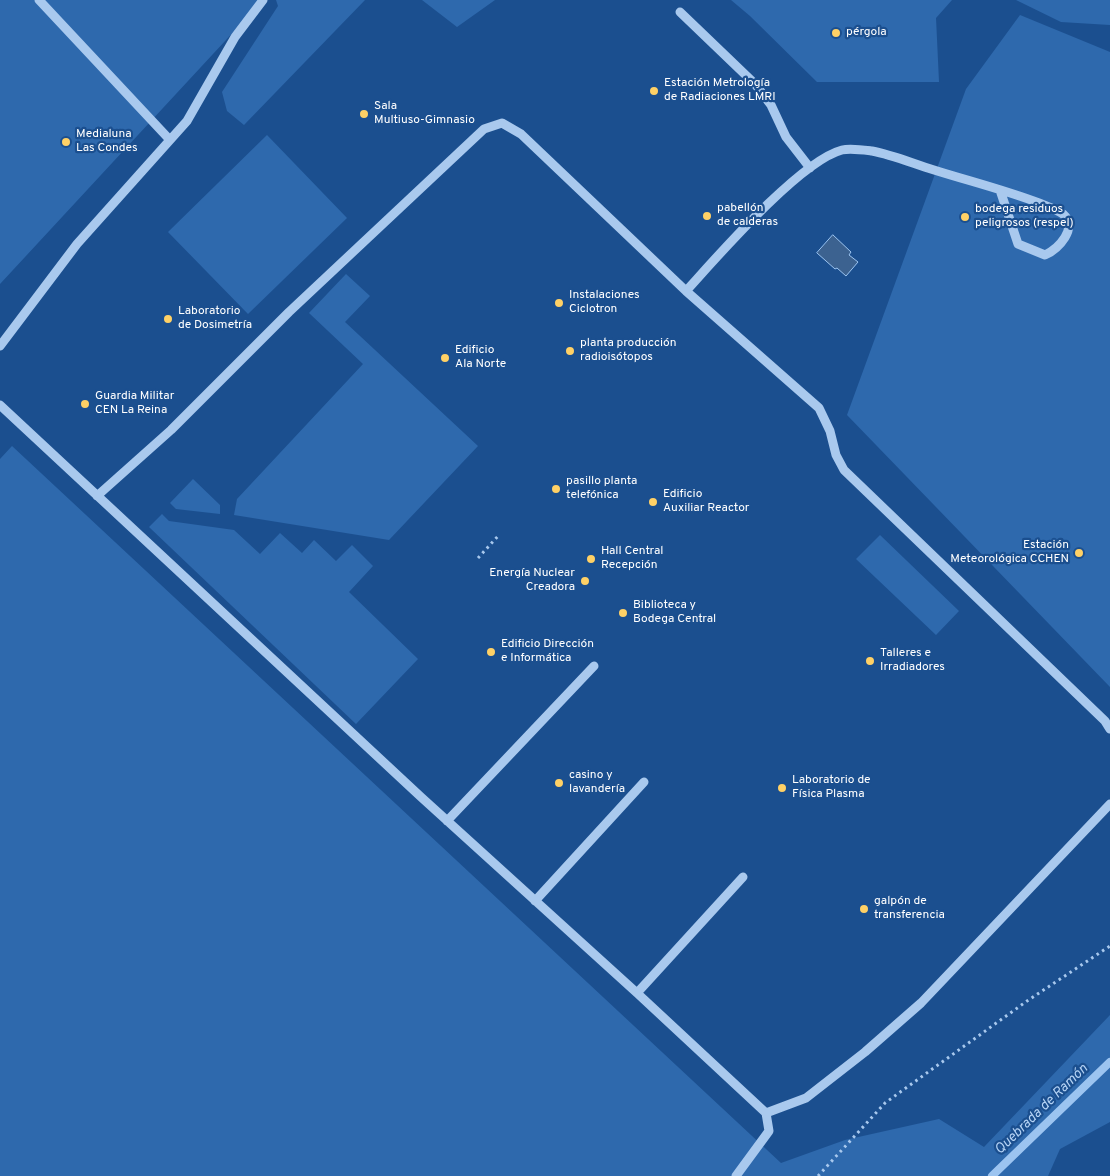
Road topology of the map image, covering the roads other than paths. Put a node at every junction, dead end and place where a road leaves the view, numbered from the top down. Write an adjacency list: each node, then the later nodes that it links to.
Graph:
1 (38, 0): 4 (street)
2 (263, 0): 4 (street)
3 (680, 12): 5 (street)
4 (170, 140): 8 (street)
5 (810, 168): 6 (street); 7 (street)
6 (1000, 190): 6 (street)
7 (686, 291): 10 (street); 12 (street)
8 (0, 346)
9 (0, 405): 10 (street)
10 (97, 496): 15 (street)
11 (594, 666): 15 (street)
12 (1110, 729)
13 (644, 782): 17 (street)
14 (1110, 804): 19 (street)
15 (447, 821): 17 (street)
16 (743, 877): 18 (street)
17 (535, 901): 18 (street)
18 (637, 993): 19 (street)
19 (766, 1114): 20 (street)
20 (736, 1176)

